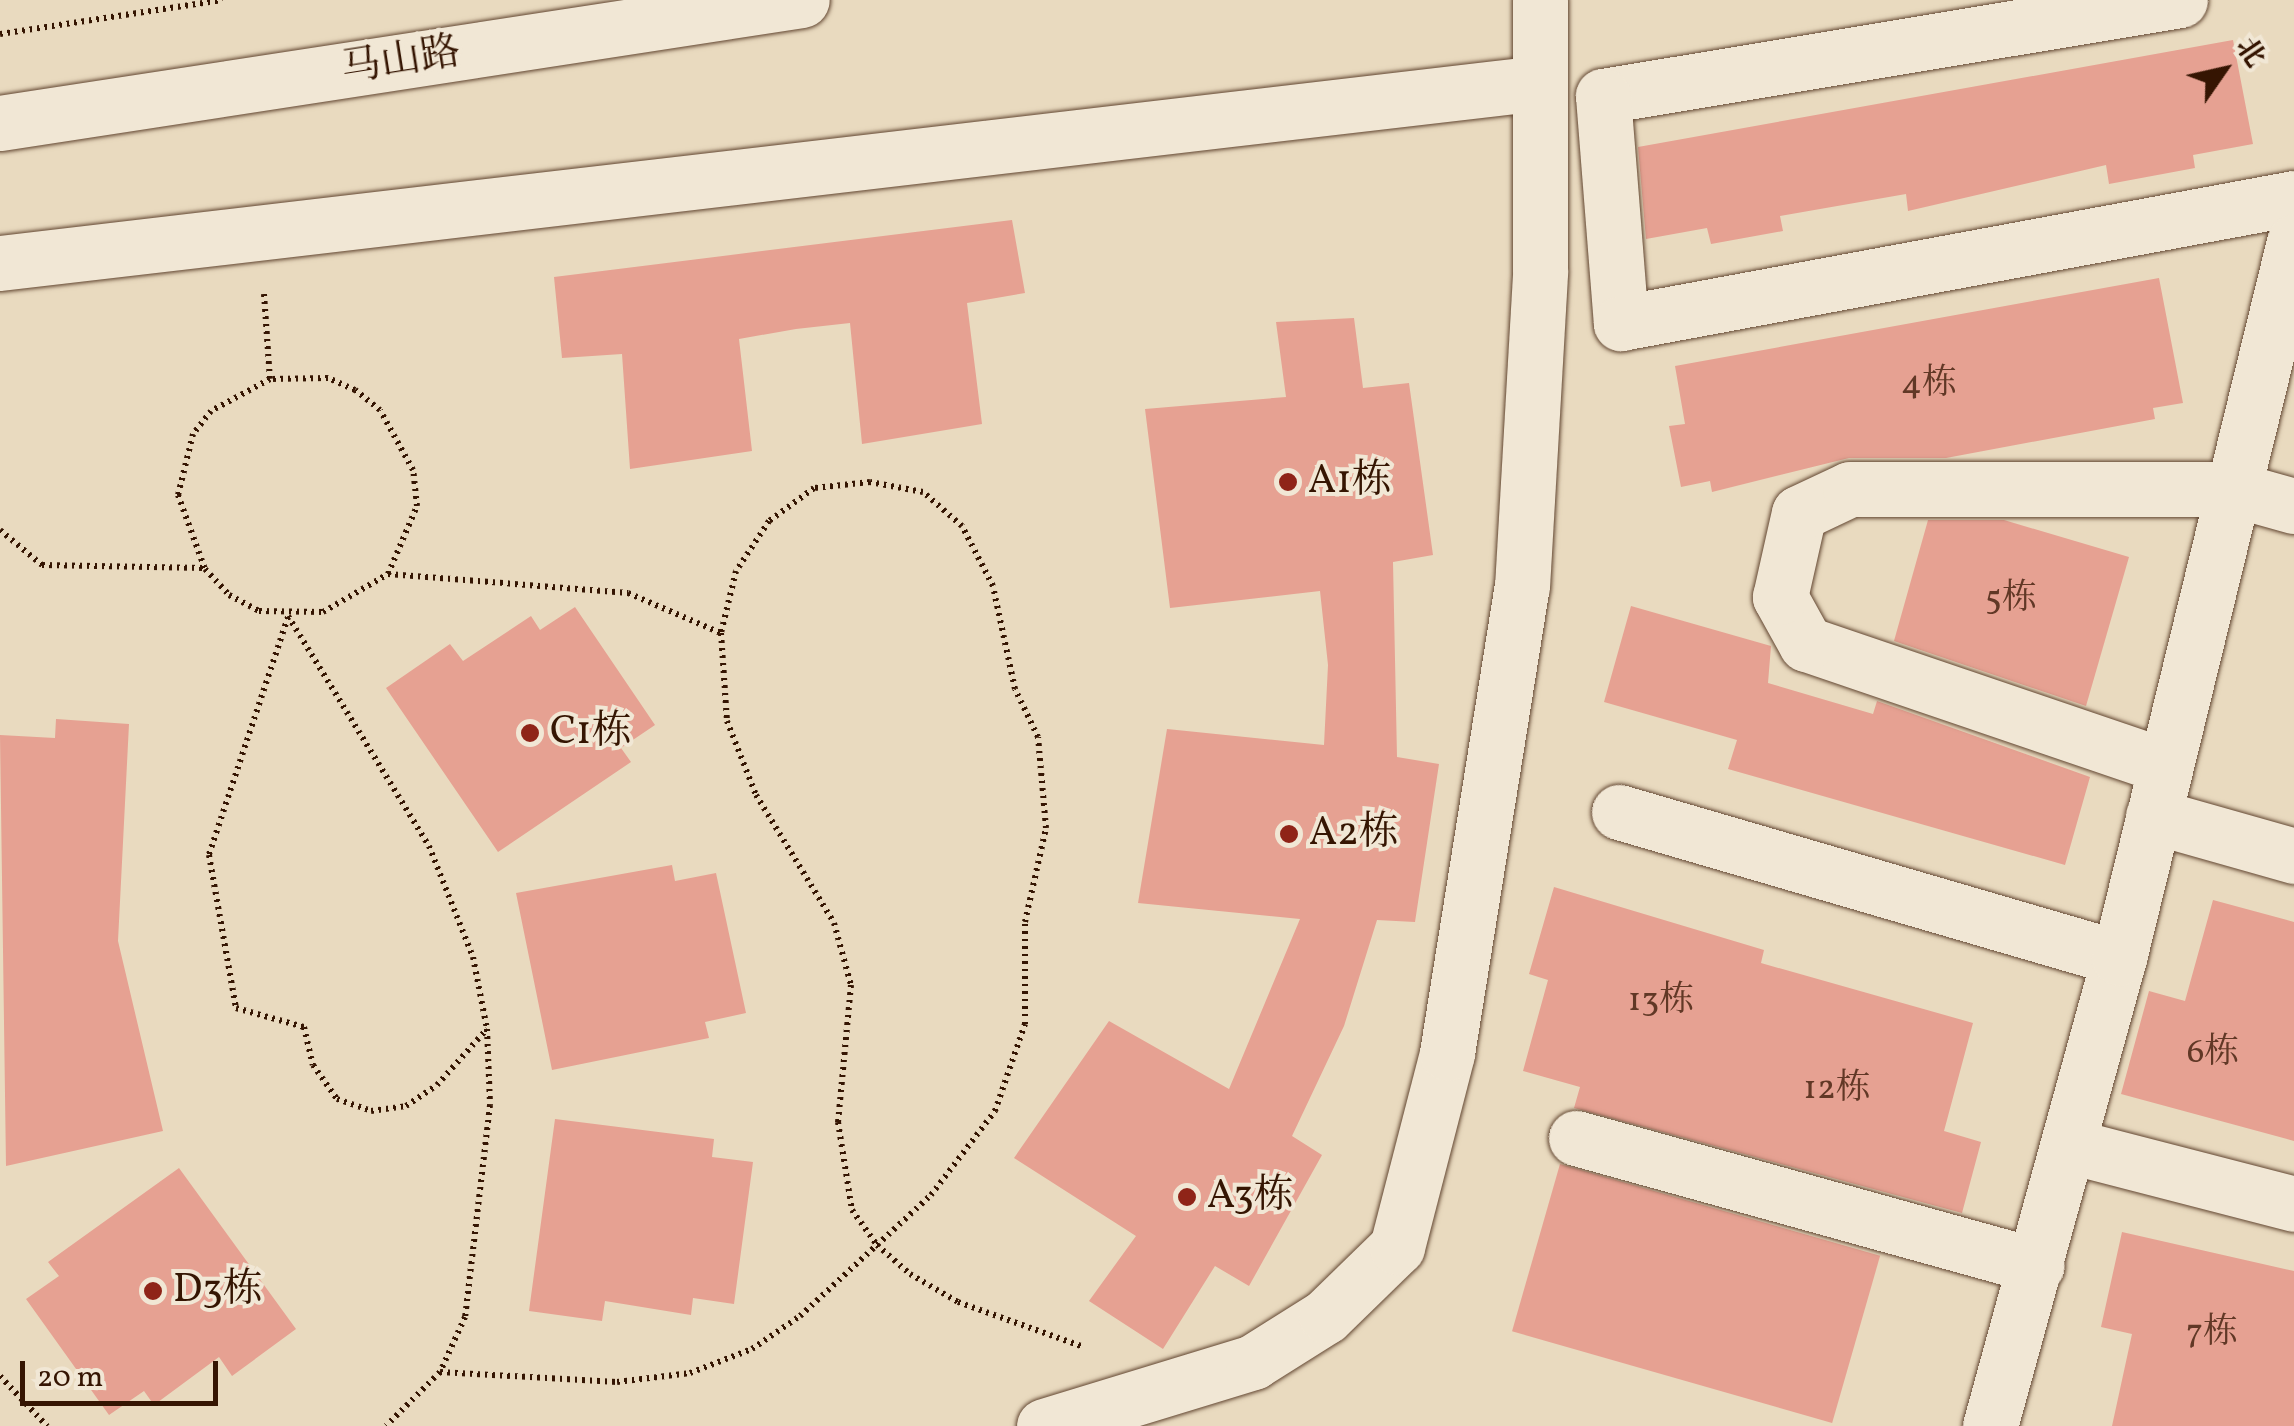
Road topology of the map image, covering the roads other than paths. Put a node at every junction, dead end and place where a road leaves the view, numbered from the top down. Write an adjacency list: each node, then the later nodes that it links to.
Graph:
1 (802, 0): 5 (street, 马山路)
2 (1540, 0): 4 (street)
3 (2180, 0): 6 (street)
4 (1540, 84): 8 (street); 19 (street)
5 (0, 123)
6 (2294, 198)
7 (2294, 242): 9 (street)
8 (0, 263)
9 (2233, 489): 10 (street); 11 (street); 11 (street)
10 (2294, 506)
11 (2159, 791): 13 (street); 14 (street)
12 (1618, 812): 14 (street)
13 (2294, 856)
14 (2118, 958): 16 (street)
15 (1576, 1138): 18 (street)
16 (2070, 1146): 17 (street); 18 (street)
17 (2294, 1204)
18 (2037, 1266): 20 (street)
19 (1044, 1426)
20 (1990, 1426)

